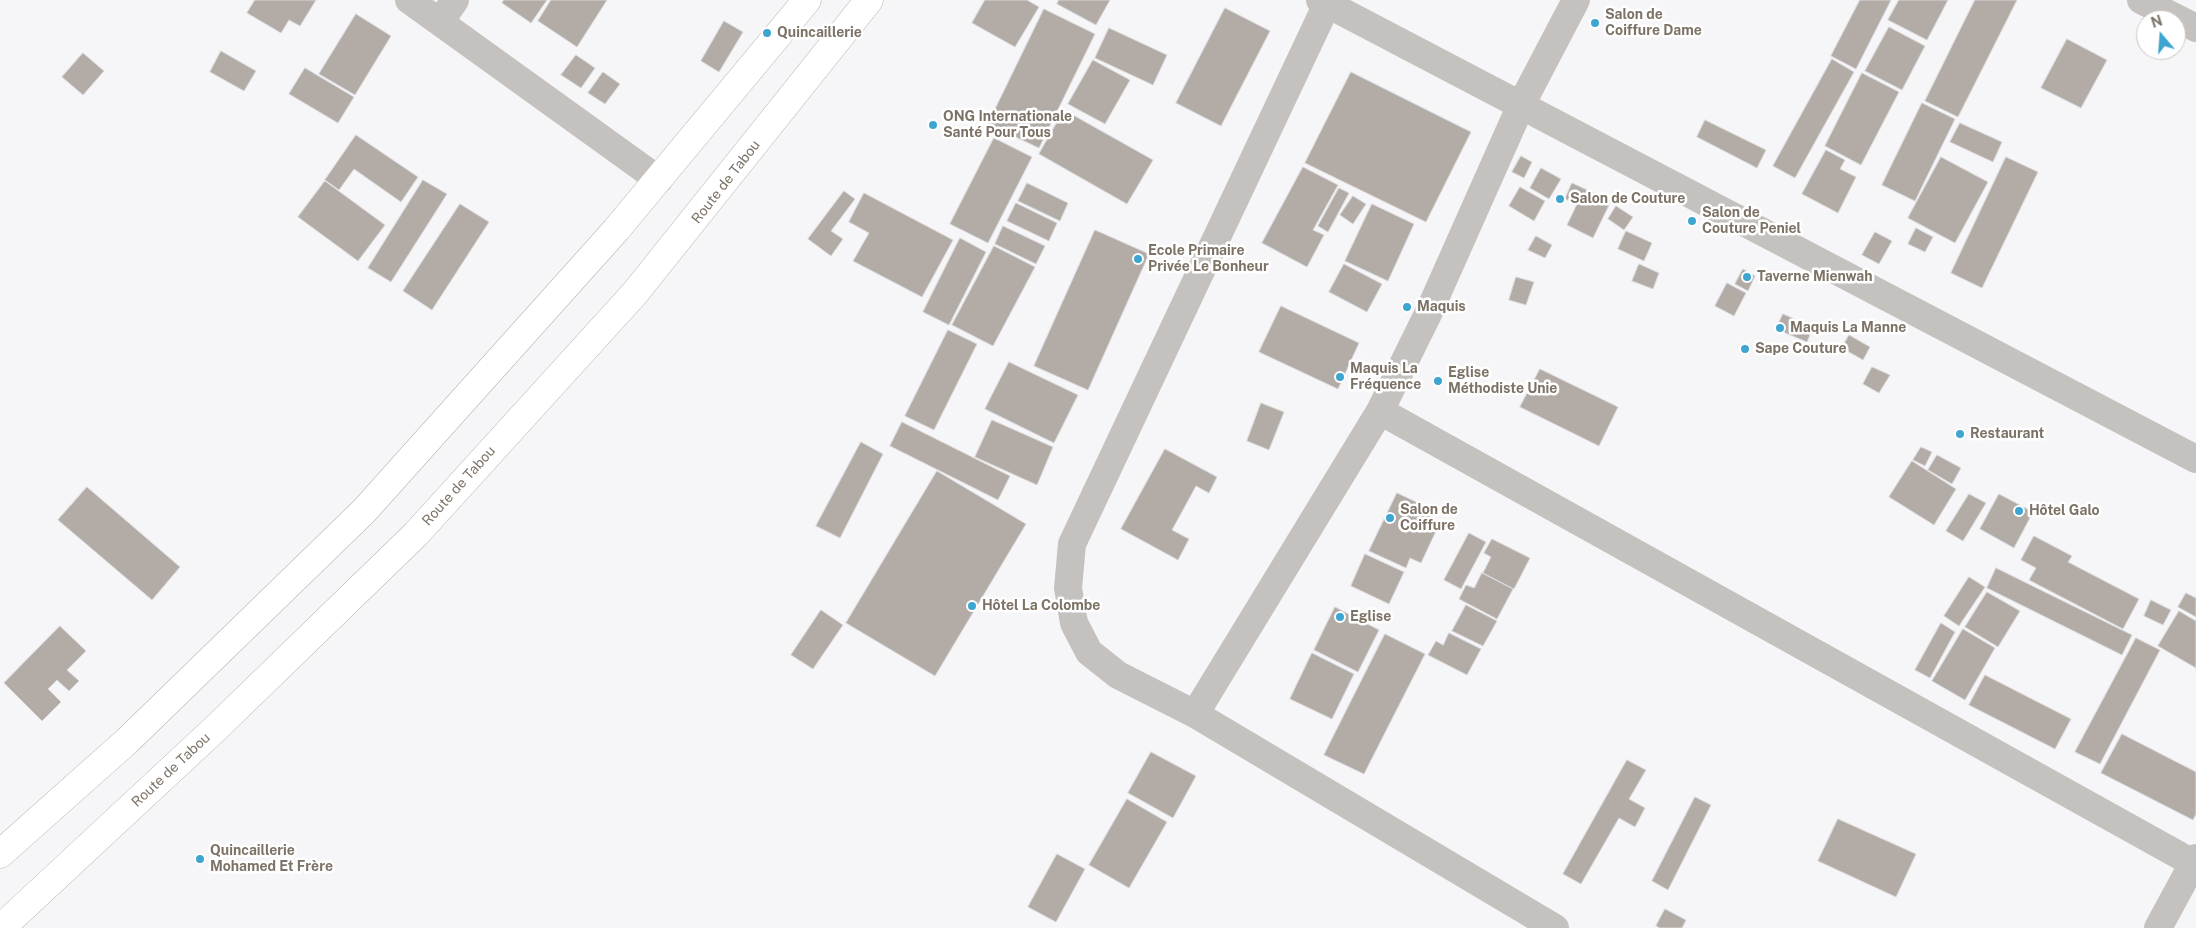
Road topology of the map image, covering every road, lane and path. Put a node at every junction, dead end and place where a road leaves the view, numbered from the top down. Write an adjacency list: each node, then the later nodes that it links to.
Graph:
1 (409, 0): 7 (street)
2 (806, 0): 10 (main road)
3 (869, 0): 16 (main road, Route de Tabou)
4 (1576, 0): 9 (street)
5 (2141, 0): 8 (street)
6 (1324, 2): 9 (street); 13 (street)
7 (448, 11): 10 (street)
8 (2196, 28)
9 (1520, 105): 11 (street); 12 (street)
10 (659, 180): 14 (main road)
11 (1380, 411): 13 (street); 15 (street)
12 (2196, 459)
13 (1195, 714): 17 (street)
14 (0, 854)
15 (2195, 861): 18 (street)
16 (1, 928)
17 (1555, 928)
18 (2158, 928)

